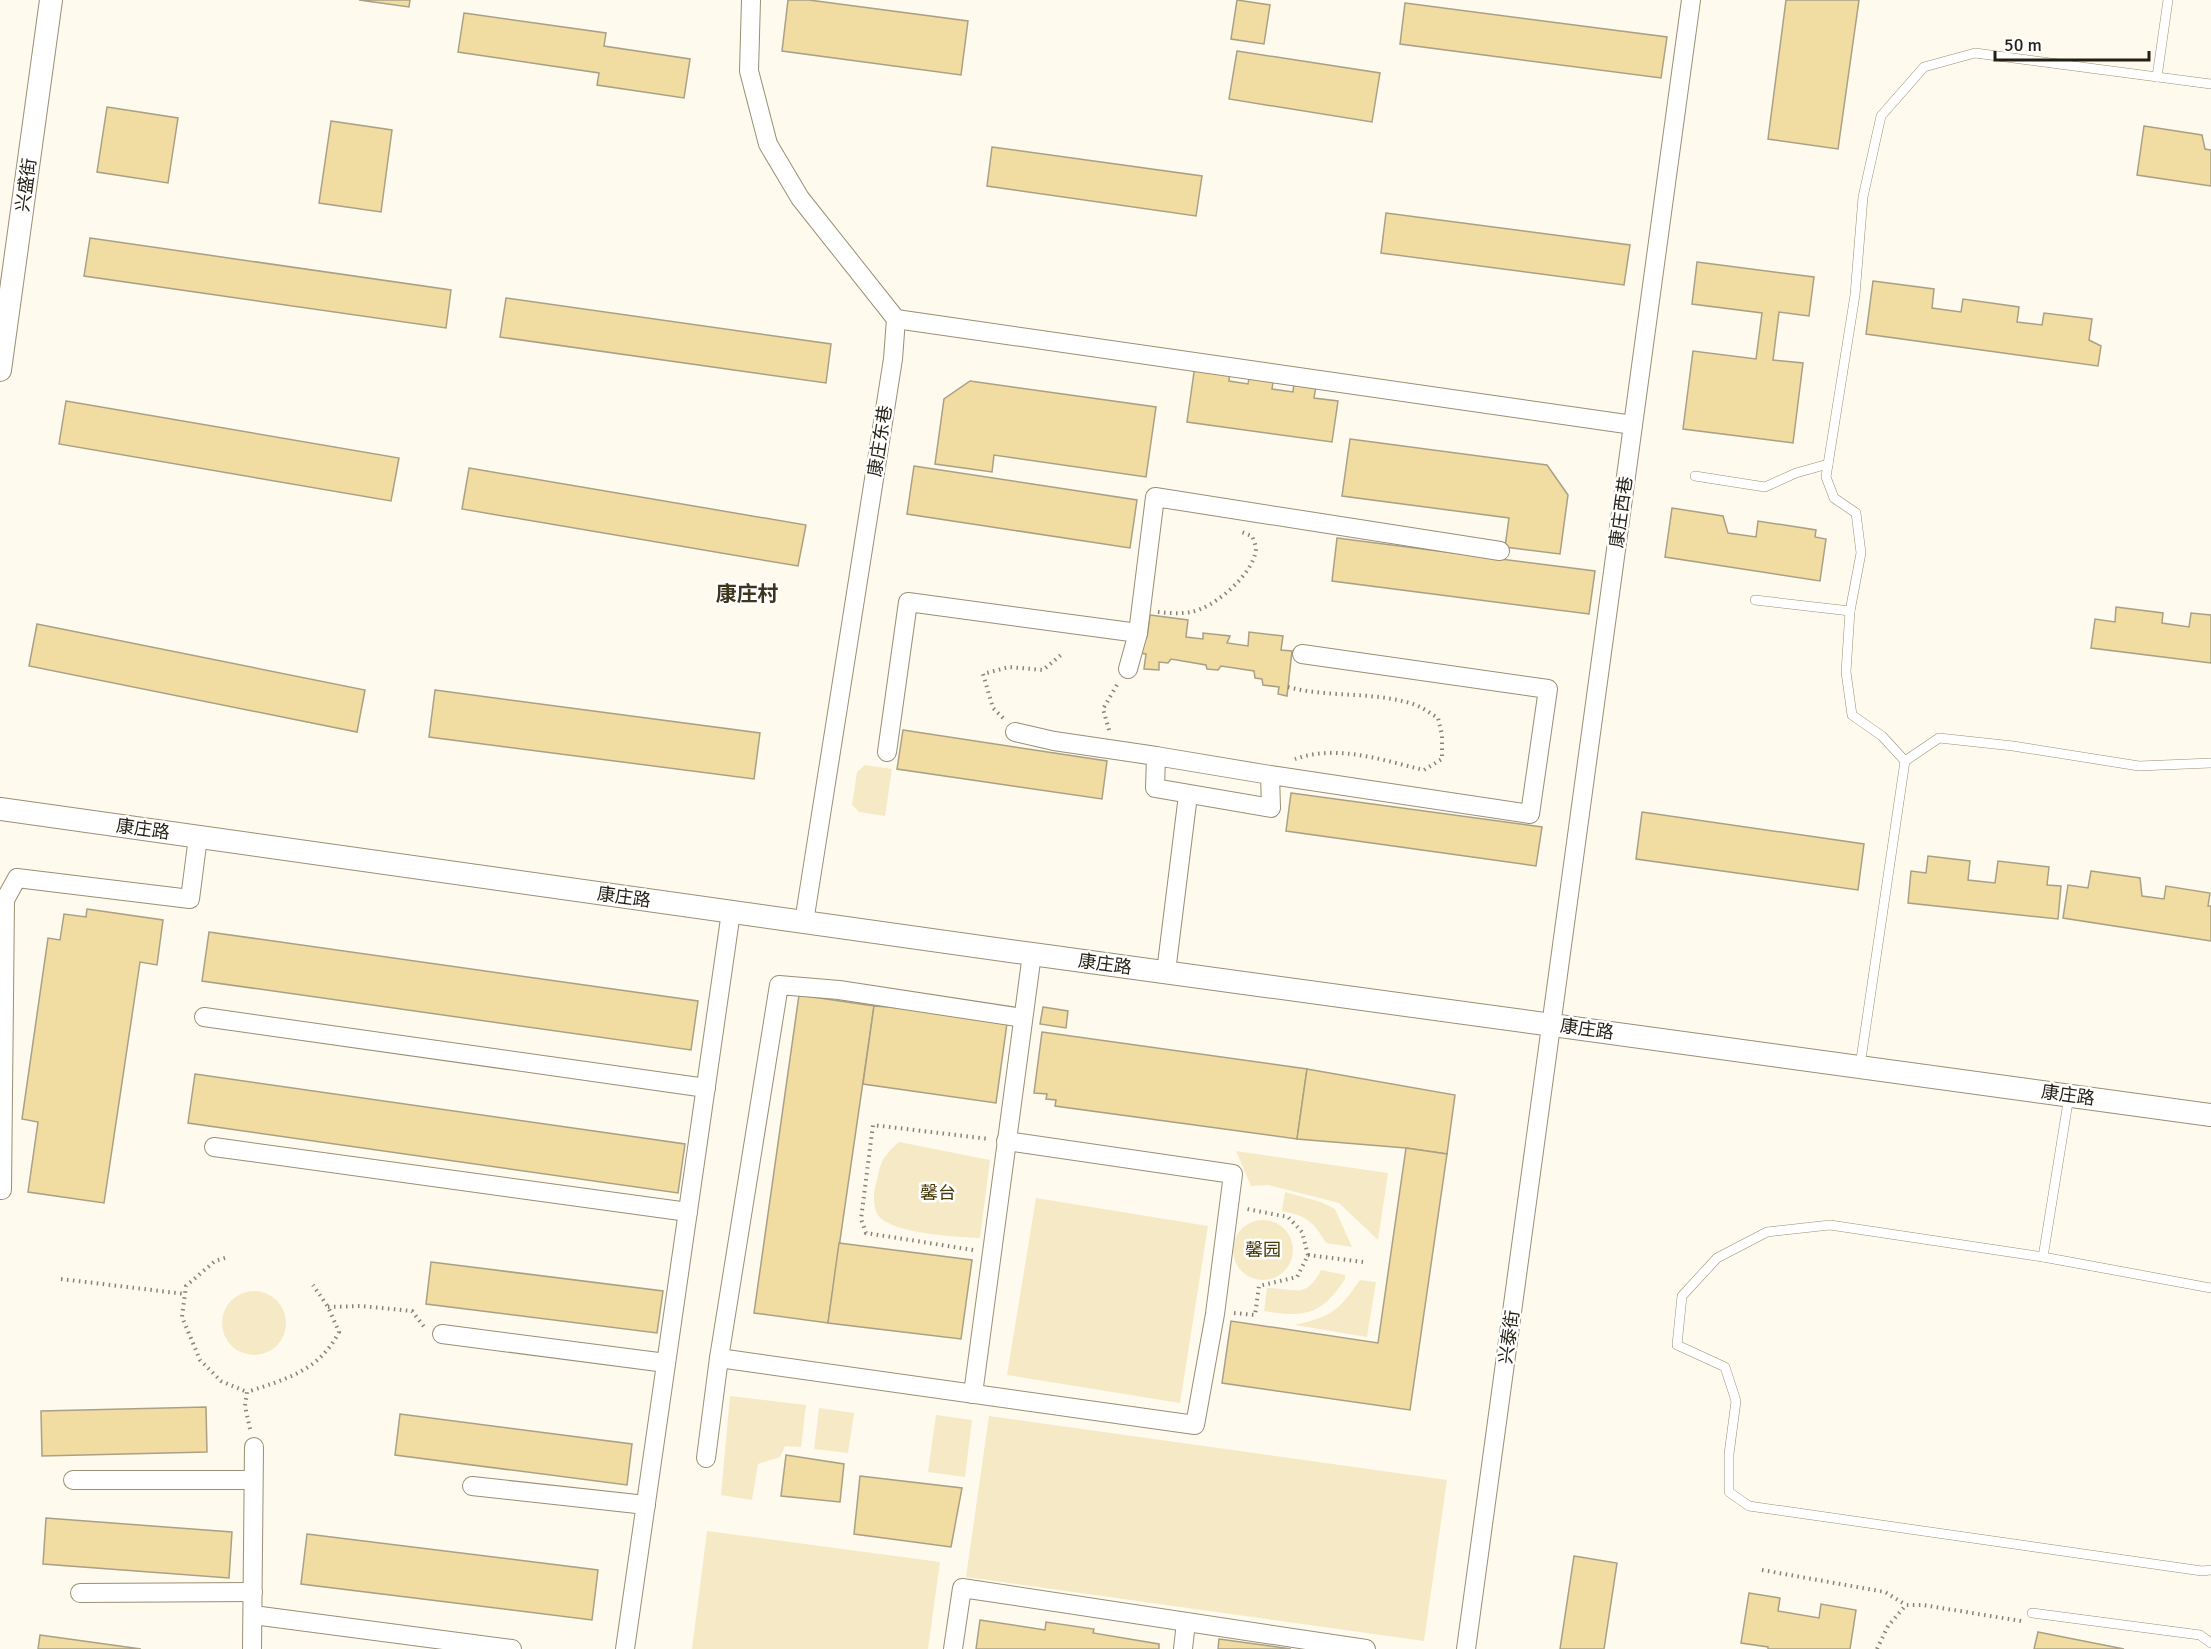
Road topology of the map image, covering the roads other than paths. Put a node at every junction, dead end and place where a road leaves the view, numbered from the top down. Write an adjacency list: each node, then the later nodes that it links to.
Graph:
1 (51, 0): 8 (street, 兴盛街)
2 (751, 0): 7 (street)
3 (1691, 0): 9 (street, 康庄西巷)
4 (2168, 0): 5 (lane)
5 (2157, 77): 6 (lane); 10 (lane)
6 (2211, 84)
7 (896, 318): 9 (street); 28 (street, 康庄东巷)
8 (0, 370)
9 (1633, 425): 33 (street, 康庄西巷)
10 (1828, 464): 11 (lane); 14 (lane)
11 (1695, 476)
12 (1500, 551): 15 (street)
13 (1755, 600): 14 (lane)
14 (1850, 611): 21 (lane)
15 (1138, 633): 17 (street); 19 (street)
16 (1302, 654): 23 (street)
17 (1128, 669)
18 (1015, 732): 20 (street)
19 (887, 752)
20 (1156, 756): 23 (street); 24 (street)
21 (1905, 761): 22 (lane); 34 (lane)
22 (2211, 764)
23 (1270, 775): 24 (street)
24 (1188, 795): 30 (street)
25 (0, 809): 26 (street, 康庄路)
26 (198, 837): 27 (street, 康庄路); 40 (street)
27 (731, 912): 28 (street, 康庄路); 35 (street)
28 (804, 922): 29 (street, 康庄路)
29 (1032, 954): 30 (street, 康庄路); 32 (street)
30 (1166, 972): 33 (street, 康庄路)
31 (204, 1017): 35 (street)
32 (1023, 1018): 38 (street); 45 (street)
33 (1551, 1024): 34 (street, 康庄路); 67 (street, 兴泰街)
34 (1860, 1066): 36 (street, 康庄路)
35 (706, 1088): 41 (street)
36 (2069, 1096): 37 (street, 康庄路); 42 (lane)
37 (2211, 1115)
38 (1006, 1141): 47 (street); 47 (street)
39 (214, 1147): 41 (street)
40 (0, 1190)
41 (688, 1212): 46 (street)
42 (2043, 1257): 43 (lane); 54 (lane)
43 (2211, 1288)
44 (442, 1334): 46 (street)
45 (719, 1358): 47 (street); 49 (street)
46 (666, 1364): 53 (street)
47 (973, 1394)
48 (254, 1448): 51 (street)
49 (706, 1458)
50 (73, 1480): 51 (street)
51 (253, 1480): 55 (street)
52 (472, 1486): 53 (street)
53 (646, 1505): 63 (street)
54 (2211, 1570)
55 (253, 1592): 56 (street); 58 (street)
56 (80, 1593)
57 (2032, 1613): 60 (lane)
58 (253, 1615): 61 (street); 62 (street)
59 (1186, 1622): 64 (street); 65 (street); 66 (street)
60 (2211, 1643)
61 (252, 1649)
62 (512, 1649)
63 (625, 1649)
64 (953, 1649)
65 (1183, 1649)
66 (1366, 1649)
67 (1466, 1649)

